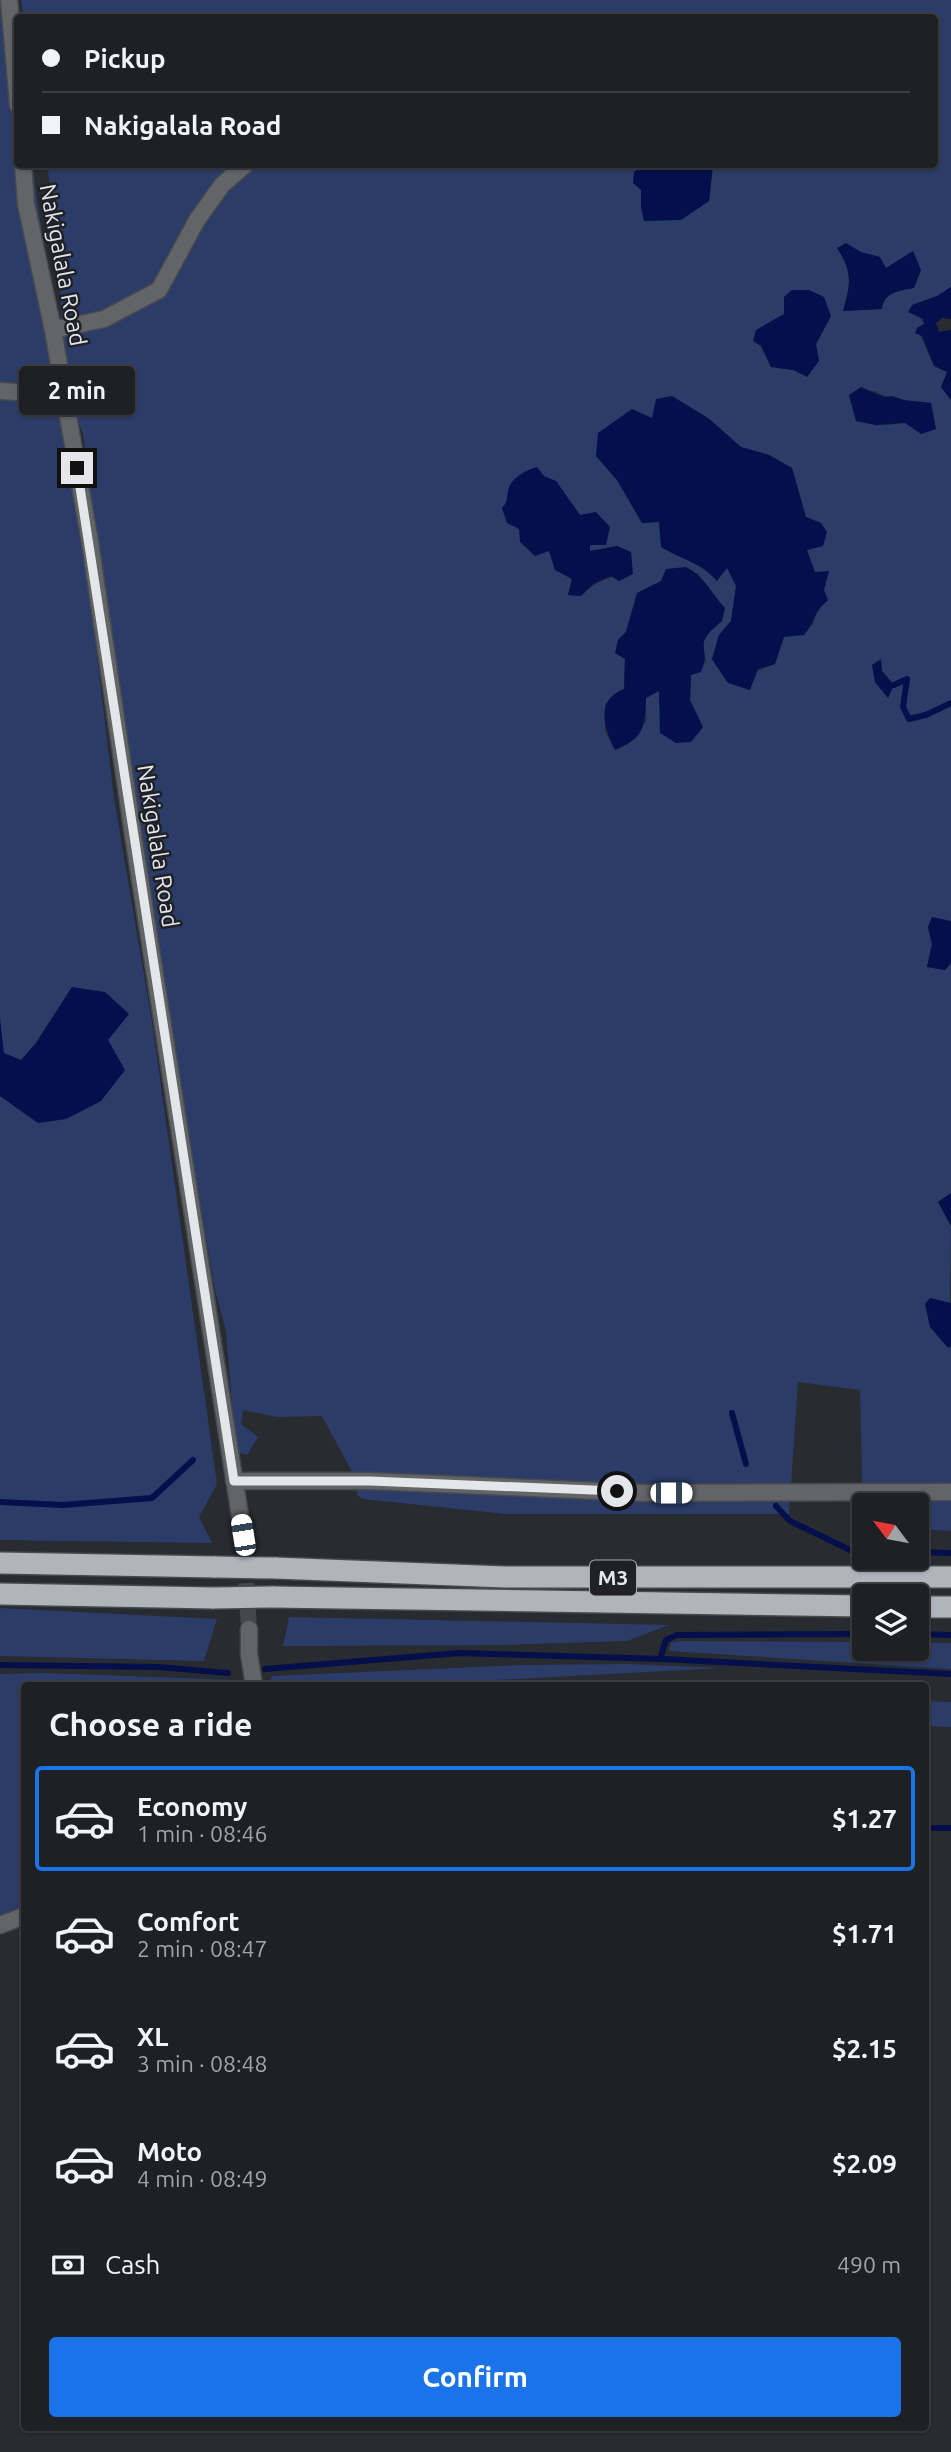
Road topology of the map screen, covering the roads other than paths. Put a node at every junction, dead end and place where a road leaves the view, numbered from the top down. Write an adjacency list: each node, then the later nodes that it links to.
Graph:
1 (9, 0): 2 (street)
2 (14, 58)
3 (23, 168): 5 (street, Nakigalala Road)
4 (241, 168): 5 (street)
5 (53, 330): 7 (street, Nakigalala Road)
6 (0, 391): 7 (street)
7 (65, 395): 8 (street, Nakigalala Road)
8 (234, 1481): 9 (street); 10 (street, Nakigalala Road)
9 (951, 1492)
10 (243, 1535)
11 (0, 1563): 12 (highway, M3, bridge)
12 (951, 1577)
13 (0, 1594): 14 (highway, M3, bridge)
14 (852, 1606)
15 (929, 1607): 16 (highway)
16 (951, 1607)
17 (249, 1629): 18 (street)
18 (254, 1682)
19 (21, 1917): 20 (street)
20 (0, 1925)

